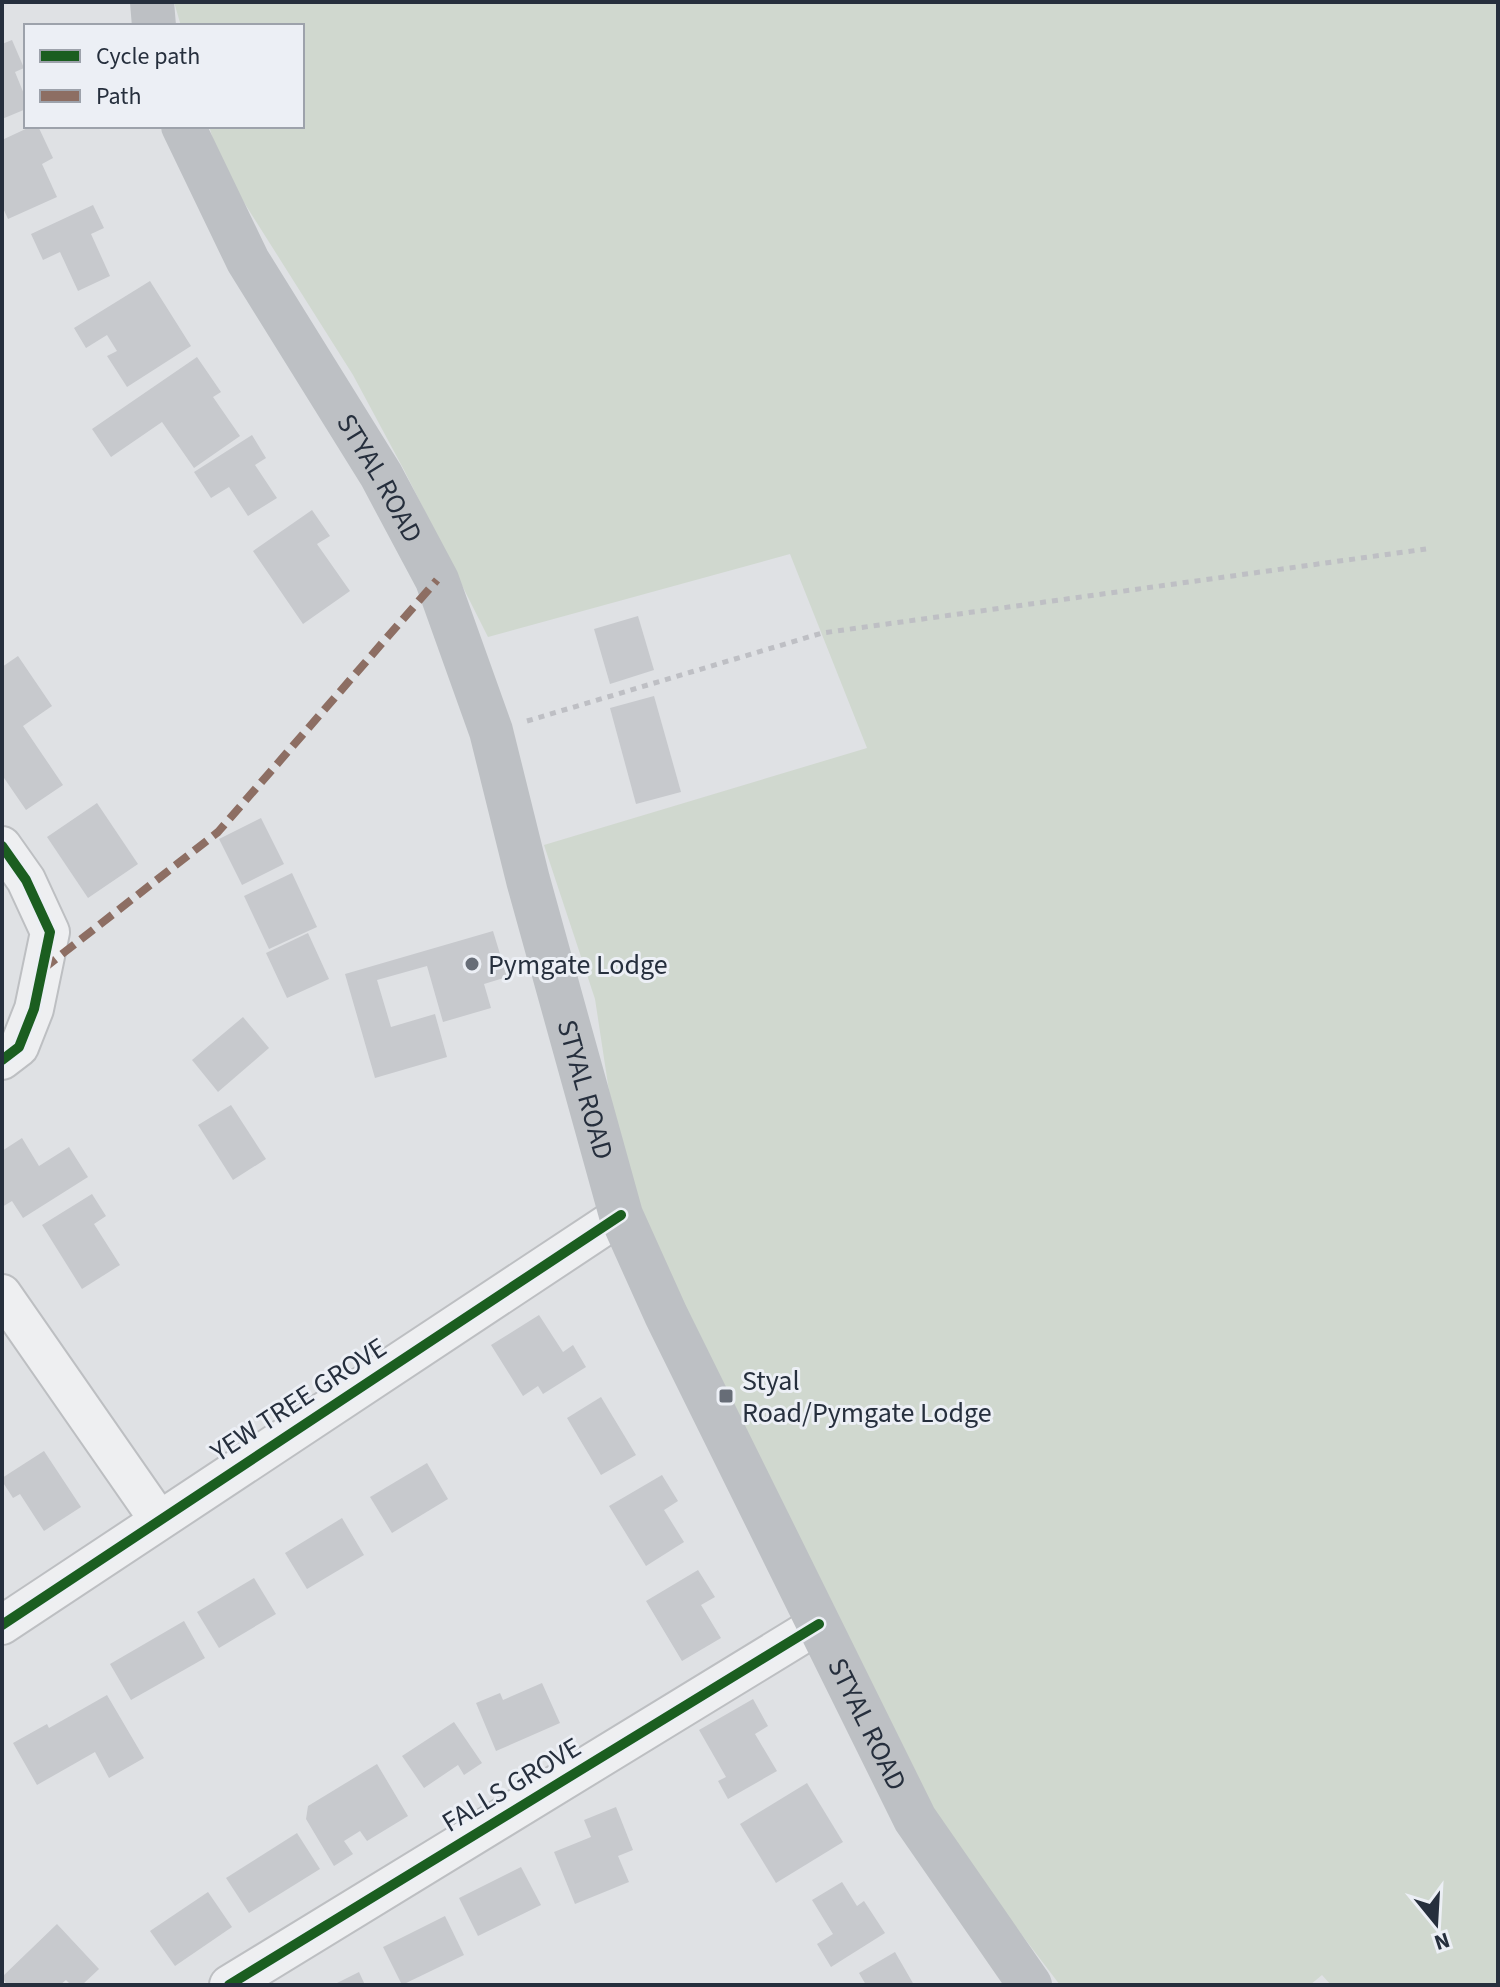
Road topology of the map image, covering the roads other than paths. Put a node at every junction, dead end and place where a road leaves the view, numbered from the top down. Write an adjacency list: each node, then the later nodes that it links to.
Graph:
1 (152, 2): 2 (main road)
2 (154, 24)
3 (184, 128): 6 (main road, STYAL ROAD)
4 (2, 846): 5 (street)
5 (2, 1060)
6 (621, 1215): 8 (street, YEW TREE GROVE); 9 (main road, STYAL ROAD)
7 (2, 1294): 8 (street)
8 (159, 1520): 10 (street, YEW TREE GROVE)
9 (819, 1624): 11 (street, FALLS GROVE); 12 (main road, STYAL ROAD)
10 (2, 1625)
11 (229, 1985)
12 (1030, 1985)

